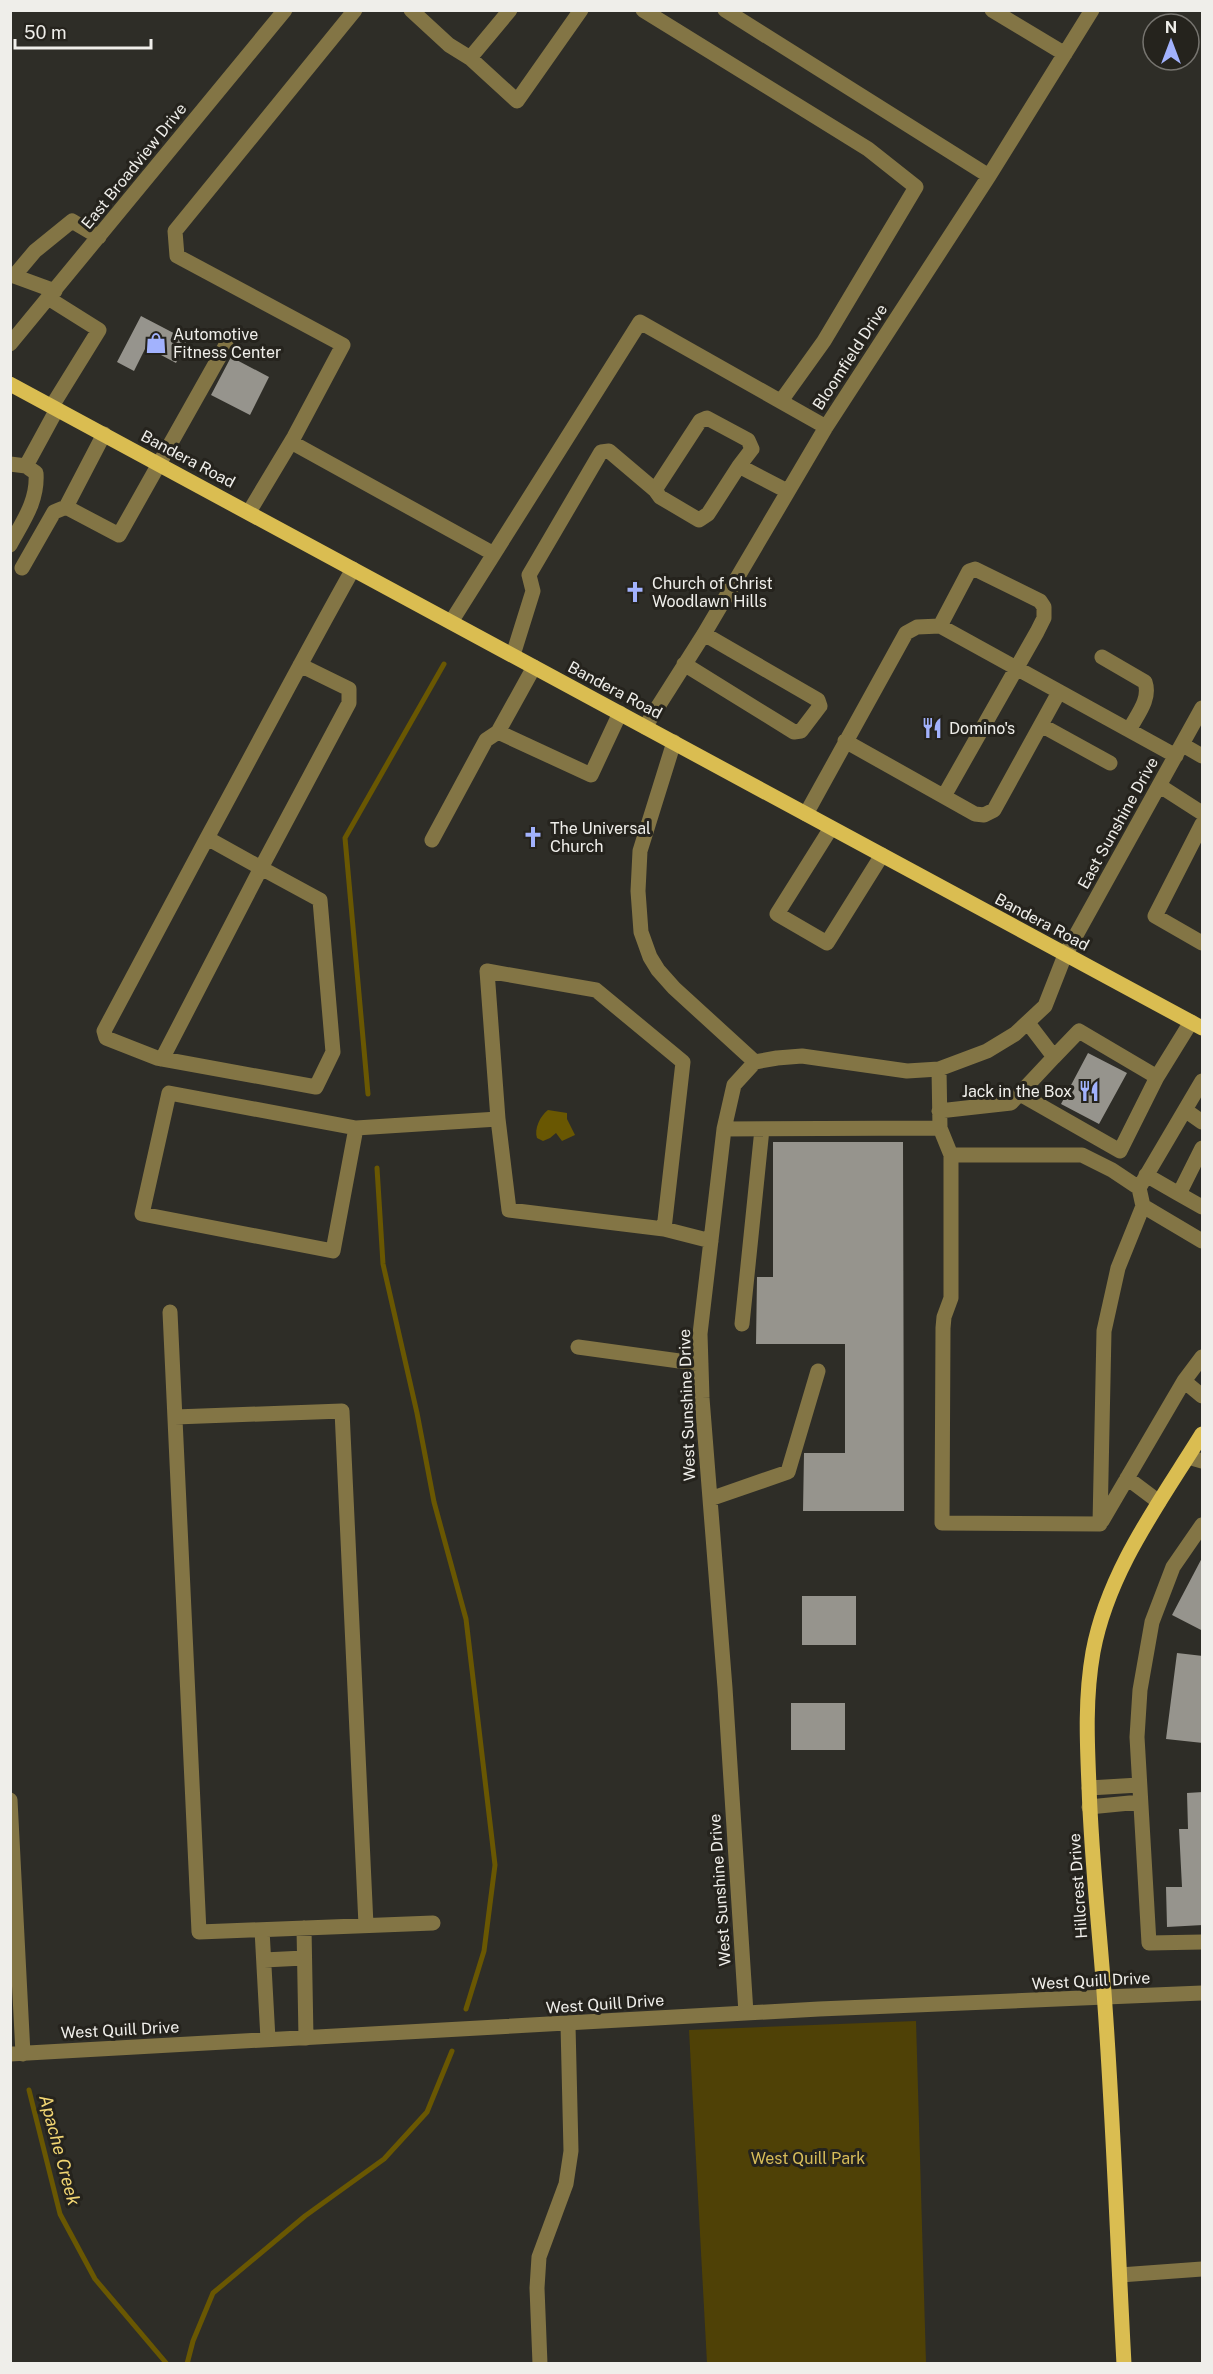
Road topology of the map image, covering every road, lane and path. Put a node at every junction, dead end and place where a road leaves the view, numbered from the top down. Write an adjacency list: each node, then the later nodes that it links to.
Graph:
1 (285, 10): 13 (street, East Broadview Drive)
2 (355, 10): 23 (street)
3 (411, 10): 11 (street)
4 (510, 10): 11 (street)
5 (581, 10): 11 (street)
6 (643, 10): 19 (street)
7 (725, 10): 12 (street)
8 (992, 10): 10 (street)
9 (1092, 10): 10 (street, Bloomfield Drive)
10 (1065, 54): 12 (street, Bloomfield Drive)
11 (470, 58)
12 (989, 176): 21 (street, Bloomfield Drive)
13 (99, 237): 14 (street); 15 (street, East Broadview Drive)
14 (12, 277): 15 (street)
15 (51, 295): 16 (street, East Broadview Drive); 20 (street)
16 (10, 344)
17 (226, 345): 24 (street)
18 (10, 384): 20 (main road, Bandera Road)
19 (781, 401): 21 (street); 32 (street)
20 (55, 407): 22 (main road, Bandera Road); 26 (street)
21 (826, 427): 28 (street, Bloomfield Drive)
22 (104, 434): 24 (main road, Bandera Road); 29 (street)
23 (291, 442): 30 (street); 32 (street)
24 (160, 464): 29 (street); 30 (main road, Bandera Road)
25 (739, 466): 27 (street); 27 (street); 28 (street)
26 (16, 468): 31 (street)
27 (655, 490): 38 (street)
28 (787, 491): 37 (street, Bloomfield Drive)
29 (66, 507): 33 (street)
30 (249, 513): 34 (main road, Bandera Road)
31 (12, 538)
32 (494, 554): 35 (street)
33 (22, 568)
34 (353, 569): 35 (main road, Bandera Road); 41 (street)
35 (451, 622): 38 (main road, Bandera Road)
36 (940, 626): 43 (street); 43 (street); 51 (street)
37 (704, 634): 40 (street, Bloomfield Drive); 40 (street)
38 (513, 655): 42 (main road, Bandera Road)
39 (1102, 657): 49 (street)
40 (684, 664): 48 (street, Bloomfield Drive)
41 (300, 665): 62 (street); 65 (street)
42 (534, 667): 46 (main road, Bandera Road); 50 (street)
43 (1016, 669): 44 (street); 57 (street)
44 (1059, 692): 47 (street); 49 (street)
45 (1203, 708): 53 (street, East Sunshine Drive)
46 (620, 713): 48 (main road, Bandera Road); 50 (street)
47 (1041, 725): 55 (street); 57 (street)
48 (645, 727): 52 (main road, Bandera Road)
49 (1129, 730): 53 (street)
50 (498, 732): 63 (street)
51 (845, 741): 57 (street); 59 (street)
52 (674, 742): 59 (main road, Bandera Road); 72 (street)
53 (1179, 751): 54 (street); 56 (street, East Sunshine Drive)
54 (1203, 756)
55 (1110, 763)
56 (1160, 786): 58 (street); 67 (street, East Sunshine Drive)
57 (944, 796)
58 (1203, 813)
59 (806, 814): 61 (main road, Bandera Road)
60 (1203, 824): 66 (street)
61 (831, 828): 64 (main road, Bandera Road); 64 (street)
62 (207, 838): 65 (street); 71 (street)
63 (432, 840)
64 (882, 855): 67 (main road, Bandera Road)
65 (261, 868): 71 (street); 71 (street)
66 (1203, 943)
67 (1065, 955): 68 (street); 69 (main road, Bandera Road)
68 (1028, 1023): 70 (street); 73 (street)
69 (1197, 1025): 74 (street)
70 (1054, 1057): 74 (street); 76 (street)
71 (162, 1059)
72 (755, 1062): 73 (street); 84 (street, West Sunshine Drive)
73 (939, 1070): 78 (street)
74 (1157, 1077): 76 (street)
75 (1203, 1081): 77 (street)
76 (1020, 1094): 78 (street)
77 (1185, 1110): 80 (street); 87 (street)
78 (939, 1111): 82 (street)
79 (498, 1119): 81 (street); 91 (street); 91 (street)
80 (1203, 1122)
81 (356, 1128): 81 (street)
82 (940, 1128): 83 (street); 86 (street)
83 (762, 1129): 84 (street); 95 (street)
84 (724, 1130): 92 (street, West Sunshine Drive)
85 (1203, 1148): 88 (street)
86 (951, 1155): 87 (street); 108 (street)
87 (1142, 1181): 88 (street); 89 (street)
88 (1179, 1194): 90 (street)
89 (1143, 1206): 93 (street); 108 (street)
90 (1203, 1207)
91 (664, 1229): 92 (street)
92 (711, 1241): 98 (street, West Sunshine Drive)
93 (1203, 1242)
94 (170, 1312): 102 (street)
95 (742, 1324)
96 (578, 1347): 98 (street)
97 (1203, 1357): 100 (street)
98 (701, 1364): 106 (street, West Sunshine Drive)
99 (818, 1371): 106 (street)
100 (1184, 1381): 101 (street); 105 (street)
101 (1203, 1396)
102 (175, 1417): 116 (street); 118 (street)
103 (1203, 1434): 104 (main road, Hillcrest Drive)
104 (1195, 1459): 107 (main road, Hillcrest Drive)
105 (1127, 1478): 107 (street); 108 (street)
106 (710, 1499): 124 (street, West Sunshine Drive)
107 (1159, 1502): 111 (main road, Hillcrest Drive)
108 (1100, 1524)
109 (1203, 1525): 110 (street)
110 (1139, 1785): 111 (street); 113 (street)
111 (1089, 1788): 114 (main road, Hillcrest Drive)
112 (10, 1800): 128 (street)
113 (1140, 1802): 114 (street); 119 (street)
114 (1089, 1807): 123 (main road, Hillcrest Drive)
115 (434, 1923): 116 (street)
116 (366, 1926): 117 (street)
117 (304, 1928): 118 (street); 120 (street)
118 (262, 1930): 121 (street)
119 (1203, 1942)
120 (304, 1958): 121 (street); 126 (street)
121 (264, 1960): 127 (street)
122 (1203, 1993): 123 (street, West Quill Drive)
123 (1104, 1998): 124 (street, West Quill Drive); 130 (main road, Hillcrest Drive)
124 (746, 2013): 125 (street, West Quill Drive)
125 (567, 2025): 126 (street, West Quill Drive); 131 (street)
126 (306, 2038): 127 (street, West Quill Drive)
127 (268, 2039): 128 (street, West Quill Drive)
128 (17, 2054)
129 (1203, 2269): 130 (street)
130 (1119, 2275): 132 (main road, Hillcrest Drive)
131 (540, 2364)
132 (1124, 2364)

